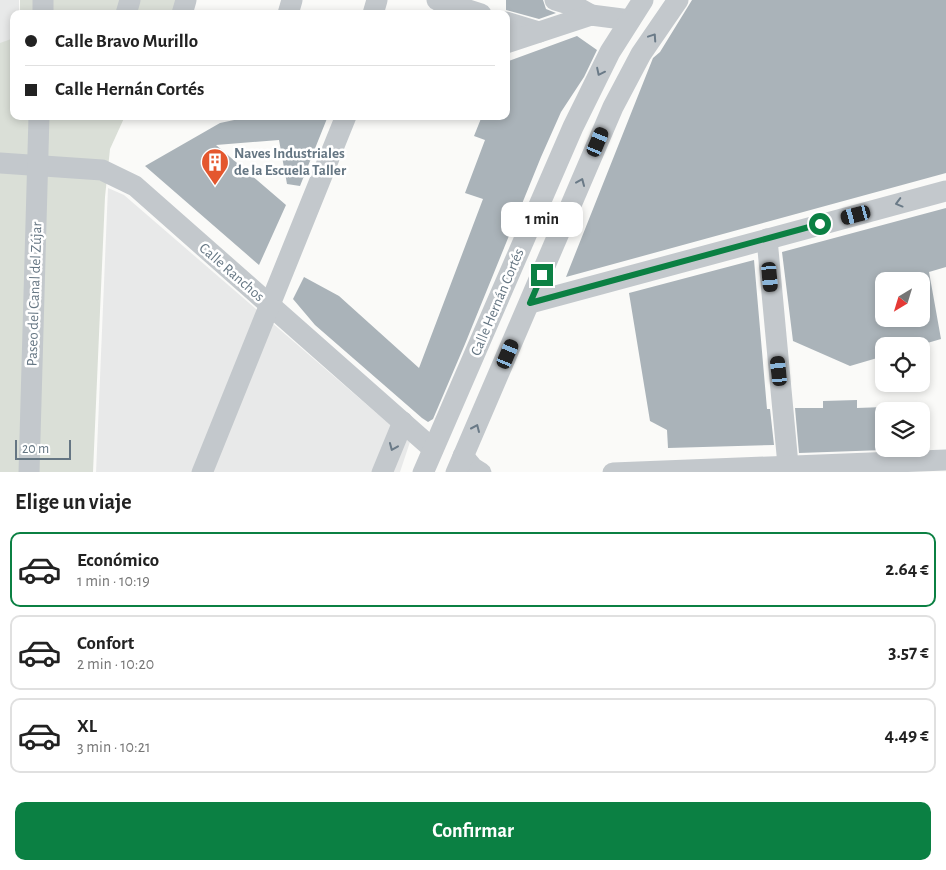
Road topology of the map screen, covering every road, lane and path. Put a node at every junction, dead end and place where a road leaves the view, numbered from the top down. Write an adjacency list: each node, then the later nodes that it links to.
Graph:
1 (437, 0): 5 (street)
2 (555, 0): 7 (street)
3 (643, 0): 6 (street, Calle Hernán Cortés)
4 (678, 0): 17 (street, Calle Hernán Cortés, one-way to 4)
5 (468, 10)
6 (622, 13): 7 (street); 20 (street, Calle Hernán Cortés, one-way to 20)
7 (591, 15): 9 (street)
8 (510, 23): 9 (street)
9 (539, 32): 10 (street)
10 (510, 42)
11 (39, 120): 14 (street, Paseo del Canal del Zújar)
12 (344, 120): 18 (street)
13 (0, 163): 14 (street, Calle Ranchos)
14 (38, 165): 18 (street, Calle Ranchos); 24 (street, Paseo del Canal del Zújar)
15 (946, 190): 16 (street, one-way to 16)
16 (767, 239): 17 (street); 23 (street)
17 (530, 303): 22 (street, Calle Hernán Cortés, one-way to 17)
18 (270, 305): 19 (street, Calle Ranchos); 25 (street)
19 (404, 422): 20 (street, Calle Ranchos); 26 (street, one-way to 26)
20 (433, 448): 27 (street, Calle Hernán Cortés)
21 (946, 460): 23 (street)
22 (460, 464): 28 (street)
23 (798, 467): 29 (street)
24 (29, 472)
25 (202, 472)
26 (382, 472)
27 (423, 472)
28 (481, 472)
29 (613, 472)

